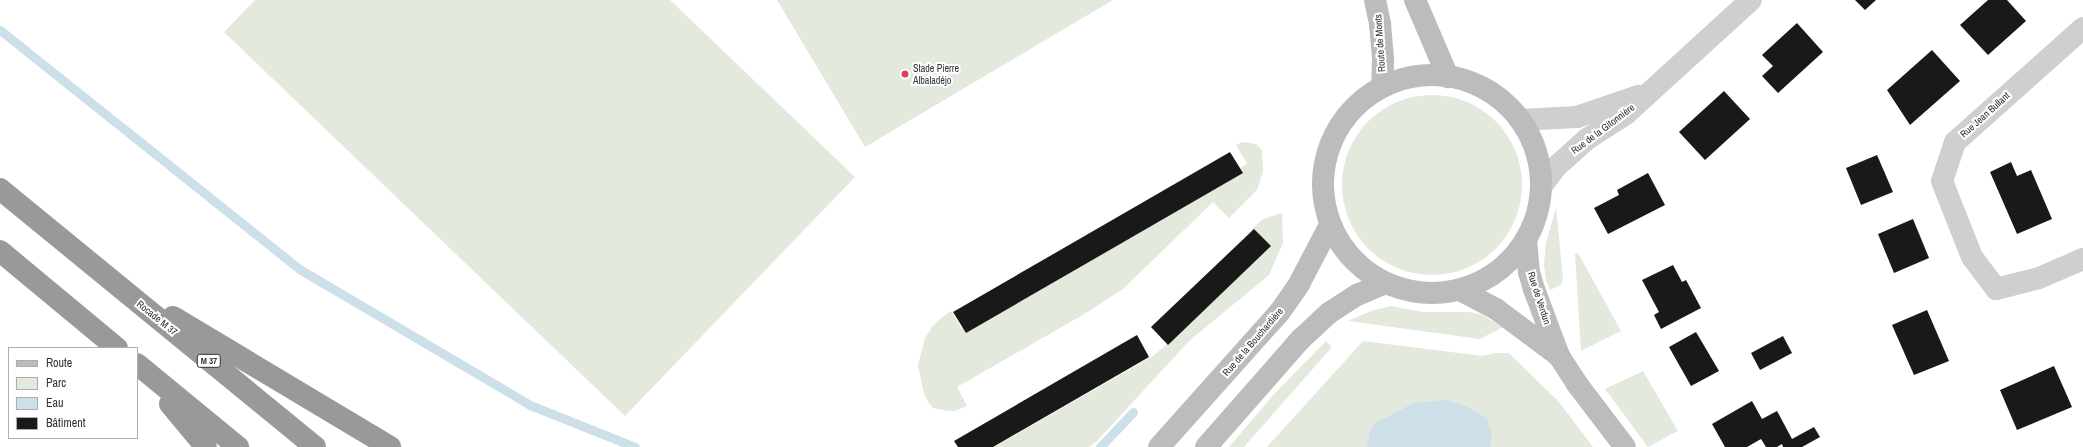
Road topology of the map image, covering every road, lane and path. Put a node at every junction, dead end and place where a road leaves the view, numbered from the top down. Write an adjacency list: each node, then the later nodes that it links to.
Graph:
1 (1375, 0): 6 (main road, Route de Monts)
2 (1415, 0): 5 (main road)
3 (1751, 0): 7 (street, Rue de la Gitonnière)
4 (2083, 28): 14 (street, Rue Jean Bullant)
5 (1448, 76): 6 (main road); 8 (main road)
6 (1382, 87): 11 (main road)
7 (1652, 91): 8 (street, Rue de la Gitonnière); 9 (street, Rue de la Gitonnière)
8 (1520, 120): 9 (main road)
9 (1541, 187): 12 (main road)
10 (0, 189): 15 (highway, Rocade M 37 / M 37)
11 (1330, 225): 16 (main road); 26 (main road, Rue de la Bouchardière)
12 (1526, 239): 17 (main road); 19 (main road, Rue de Verdun)
13 (0, 251): 18 (highway)
14 (2083, 259)
15 (103, 274): 24 (highway, Rocade M 37 / M 37); 25 (highway)
16 (1385, 283): 17 (main road); 27 (main road)
17 (1460, 290): 19 (main road, Rue de Verdun)
18 (116, 347)
19 (1559, 356): 28 (main road, Rue de Verdun)
20 (138, 366): 22 (highway)
21 (138, 366): 23 (highway)
22 (206, 447)
23 (238, 447)
24 (315, 447)
25 (390, 447)
26 (1159, 447)
27 (1206, 447)
28 (1625, 447)

